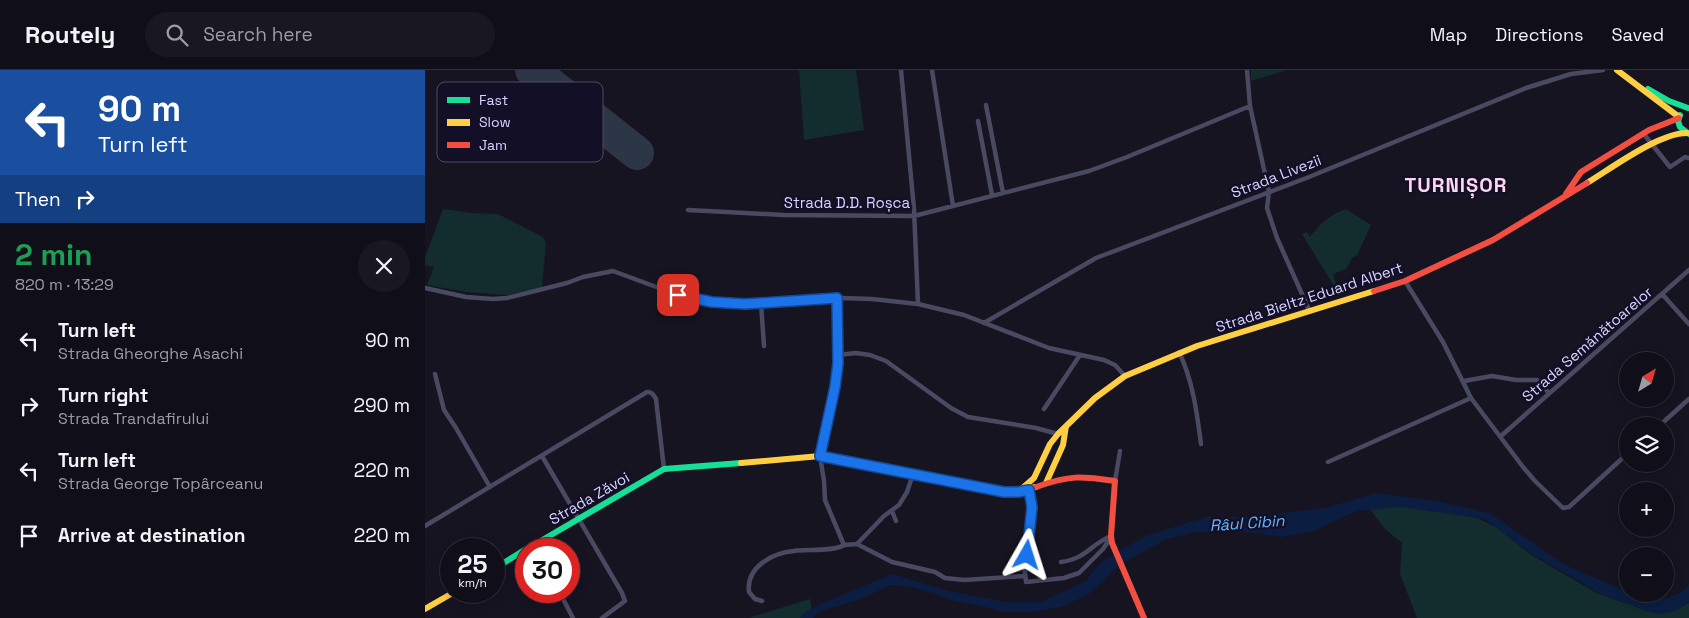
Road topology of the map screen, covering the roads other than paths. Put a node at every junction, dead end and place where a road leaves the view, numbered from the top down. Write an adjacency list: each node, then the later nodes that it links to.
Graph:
1 (901, 70): 23 (street)
2 (932, 70): 21 (street)
3 (1247, 70): 9 (street)
4 (1603, 70): 6 (street, Strada Livezii)
5 (1617, 70): 7 (street)
6 (1586, 71): 17 (street, Strada Livezii)
7 (1625, 75): 10 (street); 11 (street)
8 (986, 105): 18 (street)
9 (1250, 106): 17 (street); 18 (street, Strada D.D. Roșca)
10 (1688, 108): 11 (street)
11 (1679, 117): 13 (street); 14 (street)
12 (978, 120): 19 (street)
13 (1643, 133): 15 (street); 20 (street)
14 (1688, 134): 15 (street, Strada Bieltz Eduard Albert)
15 (1650, 144): 16 (street); 20 (street, Strada Bieltz Eduard Albert)
16 (1689, 158)
17 (1269, 192): 31 (street); 32 (street, Strada Livezii)
18 (1003, 193): 19 (street, Strada D.D. Roșca)
19 (992, 196): 21 (street, Strada D.D. Roșca)
20 (1563, 197): 25 (street, Strada Bieltz Eduard Albert)
21 (953, 206): 23 (street, Strada D.D. Roșca)
22 (688, 210): 23 (street, Strada D.D. Roșca)
23 (915, 216): 30 (street)
24 (1689, 270): 27 (street, Strada Semănătoarelor)
25 (1405, 281): 31 (street, Strada Bieltz Eduard Albert); 40 (street)
26 (425, 288): 29 (street)
27 (1662, 294): 33 (street); 41 (street, Strada Semănătoarelor)
28 (837, 298): 29 (street); 30 (street); 36 (street)
29 (761, 303): 34 (street)
30 (917, 304): 32 (street)
31 (1310, 312): 35 (street, Strada Bieltz Eduard Albert)
32 (984, 323): 37 (street)
33 (1689, 324)
34 (764, 346)
35 (1179, 352): 39 (street, Strada Bieltz Eduard Albert); 49 (street)
36 (838, 355): 47 (street); 52 (street)
37 (1080, 356): 39 (street); 44 (street)
38 (435, 374): 61 (street)
39 (1125, 376): 46 (street, Strada Bieltz Eduard Albert)
40 (1464, 381): 41 (street); 42 (street)
41 (1549, 393): 48 (street, Strada Semănătoarelor)
42 (1471, 398): 48 (street); 54 (street)
43 (1689, 399): 45 (street)
44 (1044, 408)
45 (1669, 417)
46 (1067, 425): 47 (street, Strada Bieltz Eduard Albert); 55 (street)
47 (1058, 434): 63 (street, Strada Bieltz Eduard Albert)
48 (1501, 436): 53 (street)
49 (1201, 444)
50 (1120, 451): 59 (street)
51 (542, 456): 56 (street); 61 (street); 65 (street)
52 (820, 456): 56 (street); 57 (street); 71 (street)
53 (1619, 461)
54 (1328, 462)
55 (1054, 466): 58 (street); 60 (street)
56 (664, 469): 65 (street, Strada Zăvoi)
57 (913, 474): 63 (street); 64 (street)
58 (1069, 477): 59 (street); 60 (street)
59 (1115, 481): 68 (street)
60 (1046, 483): 62 (street)
61 (490, 487): 67 (street)
62 (1029, 490): 63 (street); 75 (street)
63 (1018, 492)
64 (892, 510): 66 (street); 70 (street)
65 (578, 519): 69 (street, Strada Zăvoi); 81 (street)
66 (897, 521)
67 (425, 526)
68 (1111, 536): 72 (street); 74 (street); 82 (street)
69 (546, 538)
70 (857, 544): 71 (street); 75 (street)
71 (844, 545): 77 (street)
72 (1080, 557): 73 (street); 74 (street)
73 (1061, 562)
74 (1088, 565): 75 (street)
75 (1025, 576)
76 (440, 600): 79 (street)
77 (762, 601)
78 (565, 603): 80 (street)
79 (425, 609)
80 (573, 618)
81 (602, 618)
82 (1144, 618)

